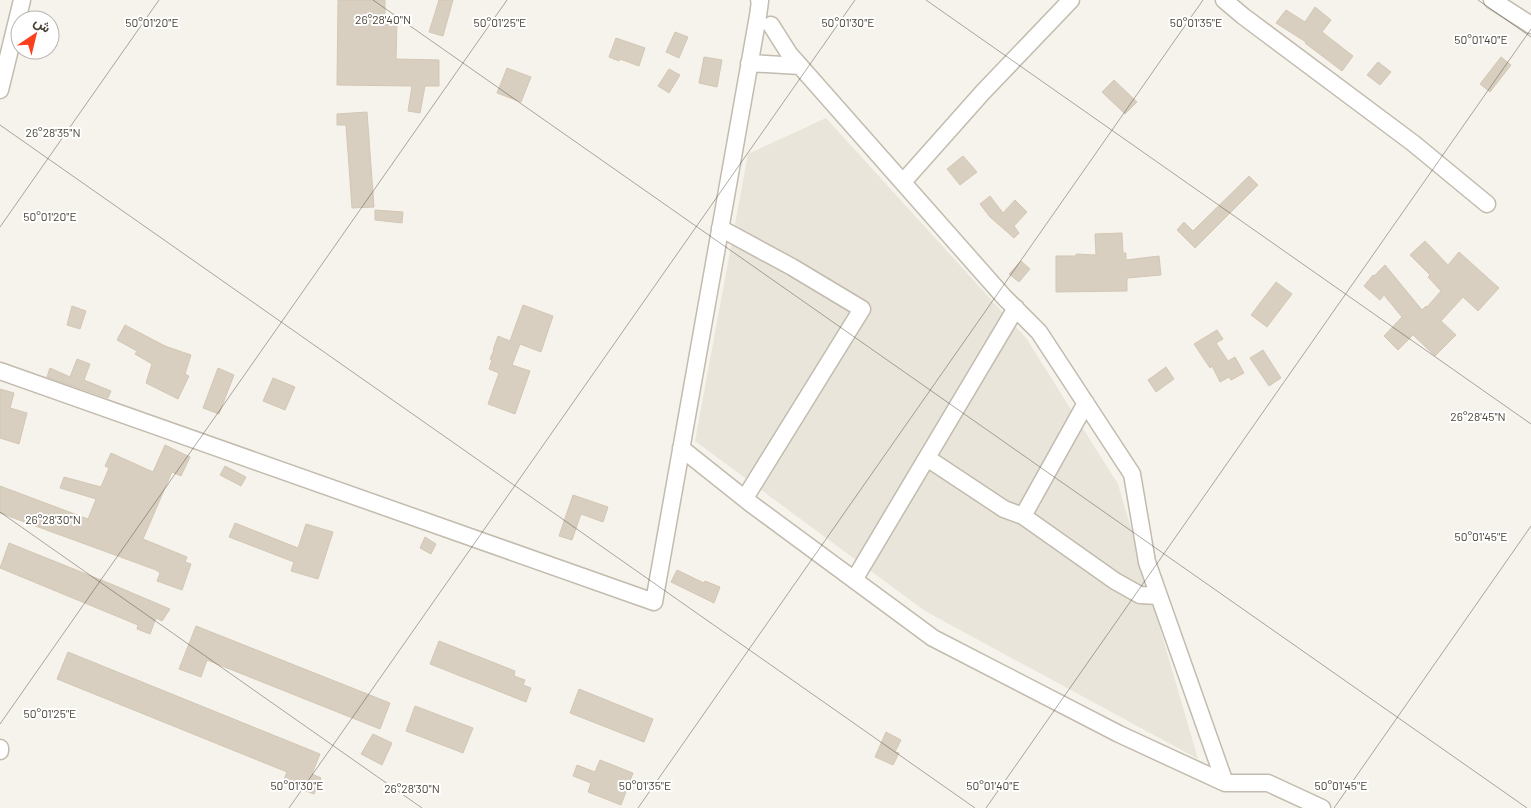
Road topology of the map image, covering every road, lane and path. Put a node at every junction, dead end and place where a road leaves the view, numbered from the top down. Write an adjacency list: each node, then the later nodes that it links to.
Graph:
1 (22, 0): 10 (street)
2 (759, 0): 8 (street)
3 (1071, 0): 11 (street)
4 (1224, 0): 12 (street)
5 (1492, 0): 7 (street)
6 (771, 25): 9 (street)
7 (1531, 25)
8 (750, 63): 9 (street); 13 (street)
9 (800, 66): 11 (street)
10 (0, 90)
11 (903, 182): 14 (street)
12 (1487, 204)
13 (720, 228): 17 (street); 19 (street)
14 (1016, 308): 16 (street); 18 (street)
15 (0, 371): 17 (street)
16 (1086, 403): 20 (street); 22 (street)
17 (682, 448): 19 (street)
18 (927, 458): 20 (street); 21 (street)
19 (745, 498): 21 (street)
20 (1023, 516): 22 (street)
21 (854, 580): 23 (street)
22 (1159, 596): 23 (street)
23 (1226, 783): 24 (street)
24 (1322, 808)

